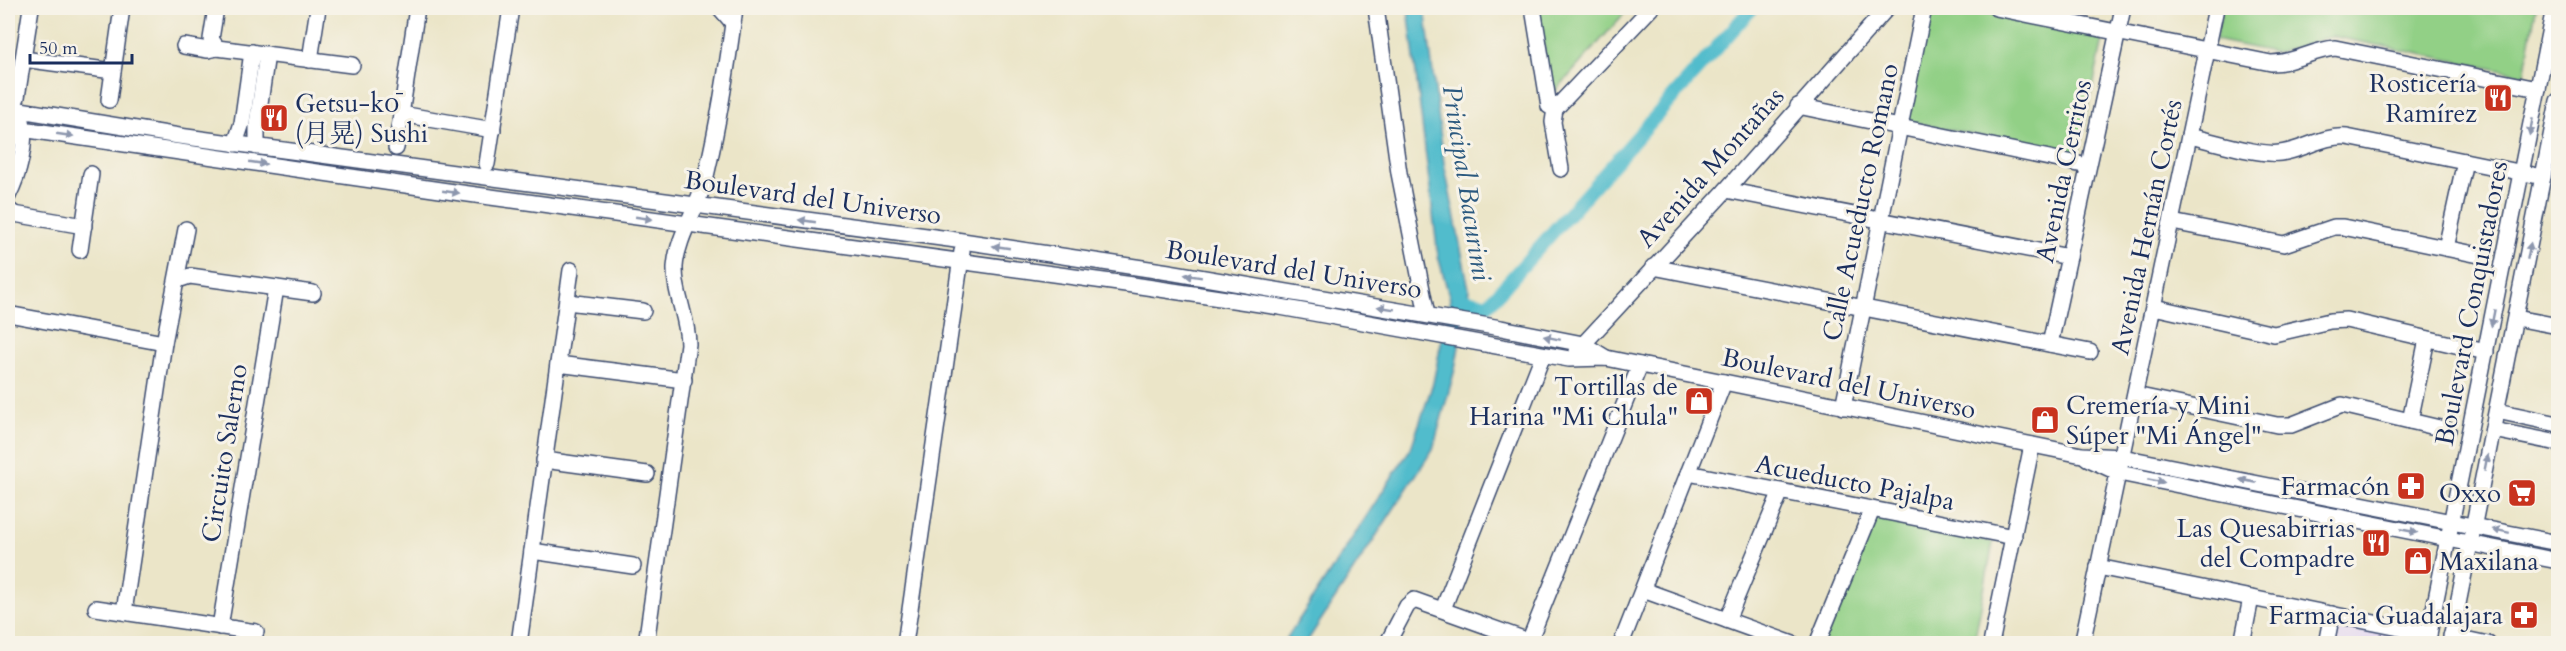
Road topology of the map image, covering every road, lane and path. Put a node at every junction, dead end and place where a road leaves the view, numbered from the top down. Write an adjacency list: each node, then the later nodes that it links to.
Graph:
1 (31, 8): 23 (street)
2 (122, 8): 26 (street)
3 (216, 8): 20 (street)
4 (318, 8): 24 (street)
5 (417, 8): 34 (street)
6 (511, 8): 38 (street)
7 (720, 8): 16 (street)
8 (1376, 8): 76 (street)
9 (1533, 8): 33 (street)
10 (1651, 8): 33 (street)
11 (1887, 8): 31 (street, Avenida Montañas)
12 (1924, 8): 36 (street, Calle Acueducto Romano)
13 (1996, 8): 18 (street)
14 (2122, 8): 18 (street, Avenida Cerritos)
15 (2216, 8): 21 (street, Avenida Hernán Cortés)
16 (734, 15): 53 (street)
17 (2554, 24): 27 (street, Boulevard Conquistadores)
18 (2117, 32): 21 (street); 46 (street, Avenida Cerritos)
19 (184, 46): 20 (street)
20 (217, 48): 22 (street)
21 (2207, 51): 27 (street); 39 (street, Avenida Hernán Cortés)
22 (260, 53): 24 (street); 32 (street)
23 (23, 59): 26 (street); 30 (street)
24 (310, 60): 25 (street)
25 (352, 65)
26 (113, 71): 28 (street)
27 (2538, 90): 48 (street, Boulevard Conquistadores, one-way to 48)
28 (110, 100)
29 (2559, 101): 50 (street, Boulevard Conquistadores)
30 (14, 106): 35 (street); 37 (street); 40 (street, Boulevard del Universo)
31 (1798, 106): 36 (street); 51 (street, Avenida Montañas)
32 (252, 107): 40 (street); 41 (street)
33 (1552, 107): 47 (street)
34 (401, 114): 38 (street); 42 (street)
35 (8, 127): 37 (street, Boulevard del Universo)
36 (1900, 128): 46 (street); 55 (street, Calle Acueducto Romano)
37 (24, 129): 43 (street); 57 (street, Boulevard del Universo, one-way to 57)
38 (492, 130): 45 (street)
39 (2189, 136): 44 (street); 56 (street, Avenida Hernán Cortés)
40 (235, 144): 41 (street, Boulevard del Universo)
41 (257, 147): 53 (street, Boulevard del Universo)
42 (396, 148)
43 (14, 161): 52 (street)
44 (2465, 161): 48 (street); 61 (street)
45 (487, 164)
46 (2088, 166): 64 (street, Avenida Cerritos)
47 (1561, 169)
48 (2522, 173): 50 (street); 86 (street, Boulevard Conquistadores, one-way to 86)
49 (91, 174): 58 (street)
50 (2543, 177): 77 (street, Boulevard Conquistadores, one-way to 50)
51 (1726, 190): 55 (street); 66 (street, Avenida Montañas)
52 (8, 196)
53 (698, 206): 57 (street); 60 (street, Boulevard del Universo, one-way to 53)
54 (8, 208): 58 (street)
55 (1881, 220): 64 (street); 73 (street, Calle Acueducto Romano)
56 (2172, 222): 61 (street); 72 (street, Avenida Hernán Cortés)
57 (689, 224): 65 (street, Boulevard del Universo); 92 (street)
58 (84, 226): 62 (street)
59 (186, 229): 68 (street)
60 (964, 242): 65 (street); 76 (street, Boulevard del Universo, one-way to 60)
61 (2446, 248): 63 (street)
62 (80, 250)
63 (2484, 256)
64 (2069, 257): 83 (street, Avenida Cerritos)
65 (961, 261): 84 (street, Boulevard del Universo); 135 (street)
66 (1653, 267): 73 (street); 82 (street, Avenida Montañas)
67 (571, 270): 71 (street)
68 (178, 280): 69 (street); 81 (street)
69 (276, 288): 70 (street); 128 (street, Circuito Salerno)
70 (313, 294)
71 (567, 302): 74 (street); 90 (street)
72 (2154, 307): 80 (street); 94 (street, Avenida Hernán Cortés)
73 (1863, 308): 83 (street); 95 (street, Calle Acueducto Romano)
74 (643, 311)
75 (8, 314): 81 (street)
76 (1427, 315): 79 (street, Boulevard del Universo)
77 (2516, 318): 78 (street); 96 (street, Boulevard Conquistadores)
78 (2559, 326)
79 (1501, 328): 82 (street, Boulevard del Universo, one-way to 79); 84 (street)
80 (2427, 339): 86 (street); 97 (street)
81 (164, 344): 125 (street)
82 (1582, 344): 88 (street, Boulevard del Universo); 89 (street, Avenida Montañas)
83 (2050, 344): 85 (street)
84 (1489, 345): 87 (street, Boulevard del Universo)
85 (2090, 352)
86 (2486, 352): 111 (street, Boulevard Conquistadores)
87 (1543, 355): 89 (street, Boulevard del Universo); 124 (street)
88 (1606, 358): 89 (street, Boulevard del Universo); 91 (street, Boulevard del Universo)
89 (1569, 359)
90 (558, 364): 92 (street); 105 (street)
91 (1640, 365): 93 (street, Boulevard del Universo); 132 (street)
92 (684, 380): 134 (street)
93 (1724, 382): 95 (street, Boulevard del Universo); 106 (street)
94 (2135, 395): 97 (street); 104 (street, Avenida Hernán Cortés)
95 (1843, 406): 102 (street, Boulevard del Universo)
96 (2497, 411): 98 (street); 99 (street, Boulevard Conquistadores)
97 (2410, 421): 100 (street)
98 (2559, 424)
99 (2493, 429): 101 (street); 112 (street, Boulevard Conquistadores, one-way to 99)
100 (2448, 430)
101 (2559, 443)
102 (2032, 445): 103 (street, Boulevard del Universo); 113 (street)
103 (2082, 455): 104 (street, Boulevard del Universo); 107 (street, Boulevard del Universo)
104 (2122, 456): 107 (street, Avenida Hernán Cortés); 111 (street, Boulevard del Universo, one-way to 104)
105 (544, 460): 108 (street); 117 (street)
106 (1688, 473): 109 (street, Acueducto Pajalpa); 121 (street)
107 (2118, 473): 114 (street, Boulevard del Universo, one-way to 114); 120 (street, Avenida Hernán Cortés)
108 (647, 474)
109 (1781, 491): 110 (street, Acueducto Pajalpa); 127 (street)
110 (1872, 510): 113 (street, Acueducto Pajalpa); 139 (street)
111 (2452, 521): 112 (street, Boulevard del Universo); 114 (street, Boulevard Conquistadores)
112 (2474, 525): 115 (street, Boulevard Conquistadores); 116 (street, Boulevard del Universo, one-way to 112)
113 (2014, 537): 140 (street)
114 (2449, 538): 115 (street, Boulevard del Universo); 130 (street, Boulevard Conquistadores)
115 (2470, 543): 118 (street, Boulevard del Universo); 131 (street, Boulevard Conquistadores)
116 (2559, 543)
117 (532, 551): 119 (street); 133 (street)
118 (2559, 561)
119 (633, 566)
120 (2098, 567): 122 (street); 141 (street, Avenida Hernán Cortés)
121 (1642, 590): 127 (street); 137 (street)
122 (2252, 598): 126 (street); 142 (street)
123 (96, 608): 125 (street)
124 (1443, 609): 132 (street); 136 (street)
125 (124, 612): 128 (street)
126 (2332, 614): 130 (street); 143 (street)
127 (1727, 620): 138 (street)
128 (220, 627): 129 (street)
129 (256, 632)
130 (2428, 639)
131 (2450, 640): 144 (street)
132 (1531, 642)
133 (519, 644)
134 (646, 644)
135 (905, 644)
136 (1387, 644)
137 (1621, 644)
138 (1793, 644)
139 (1817, 644)
140 (1990, 644)
141 (2082, 644)
142 (2242, 644)
143 (2326, 644)
144 (2488, 644)

